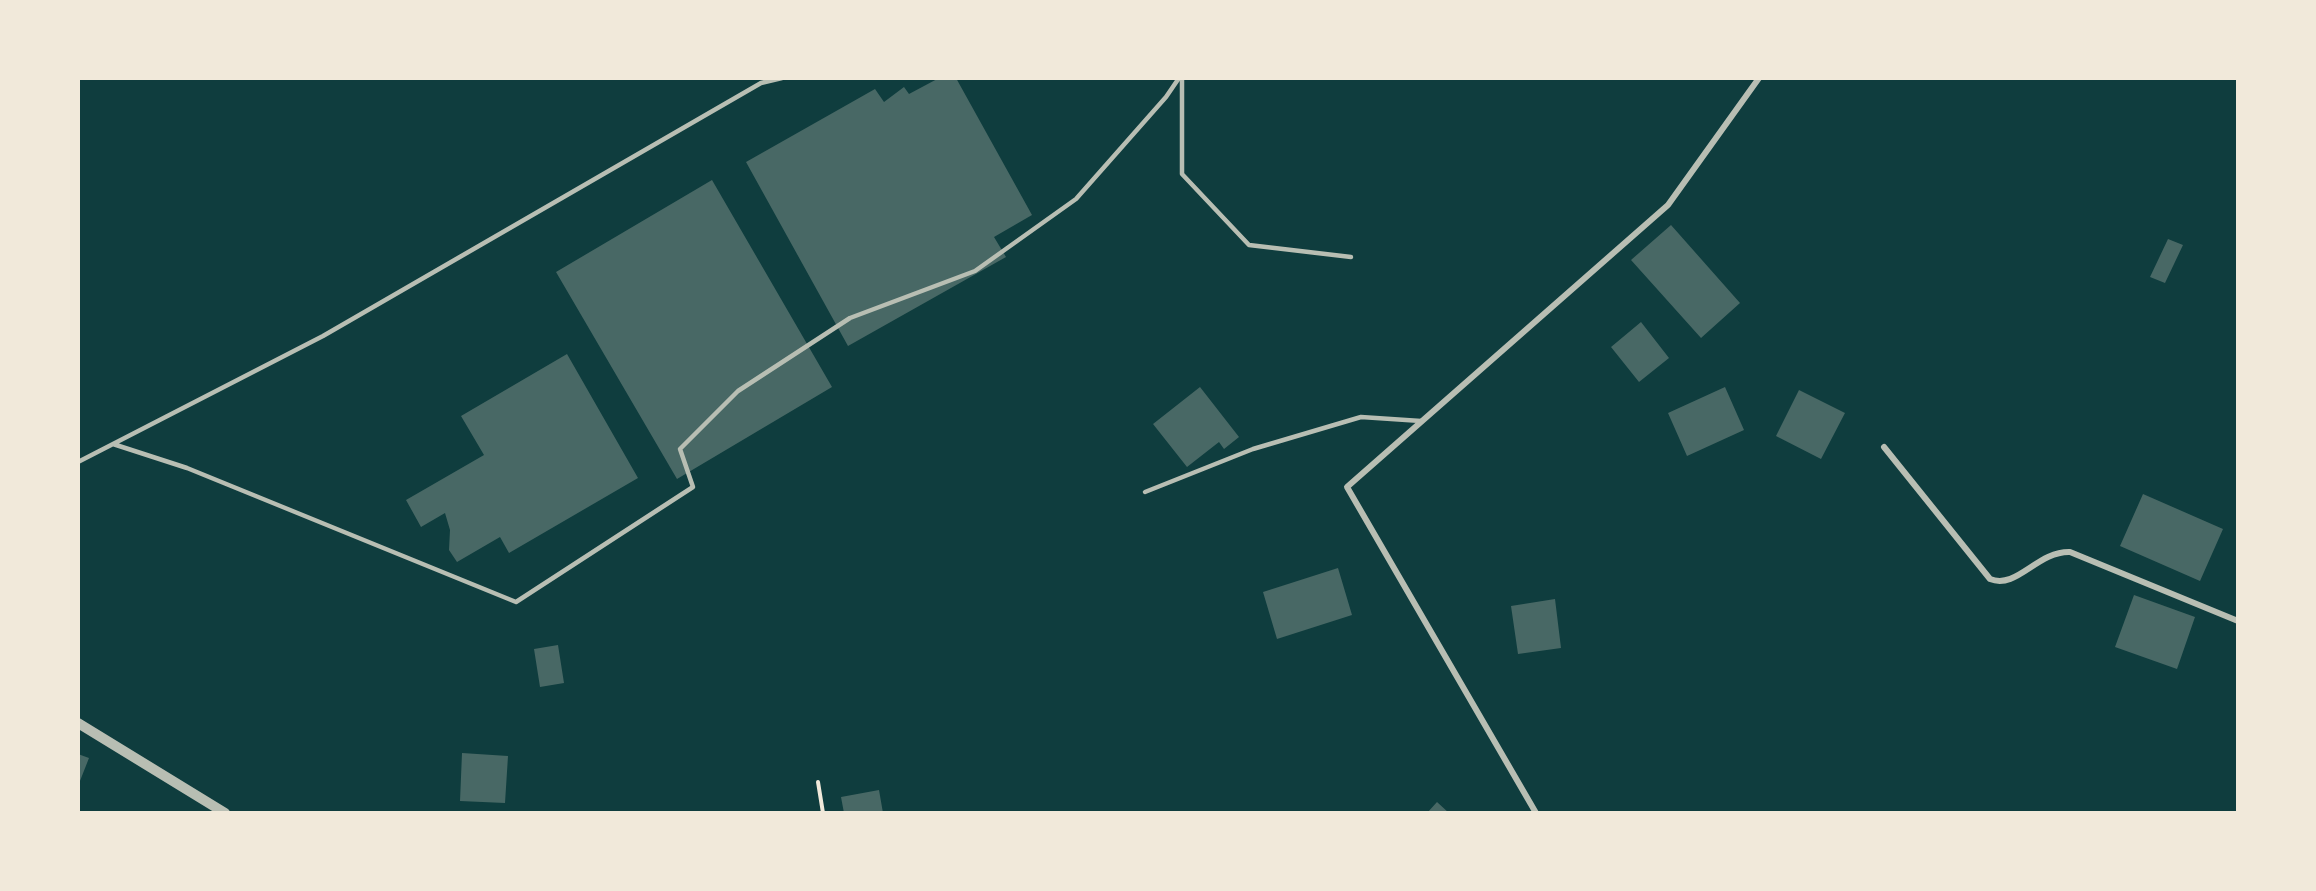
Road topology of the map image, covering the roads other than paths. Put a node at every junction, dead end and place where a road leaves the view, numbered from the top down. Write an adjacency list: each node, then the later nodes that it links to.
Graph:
1 (782, 78): 6 (lane)
2 (1180, 78): 4 (lane); 6 (lane)
3 (1759, 78): 5 (street)
4 (1351, 257)
5 (1421, 421): 9 (lane); 13 (street)
6 (113, 444): 8 (lane)
7 (1884, 447): 10 (street)
8 (78, 462)
9 (1145, 492)
10 (2238, 621)
11 (78, 723): 12 (street)
12 (225, 813)
13 (1536, 813)

